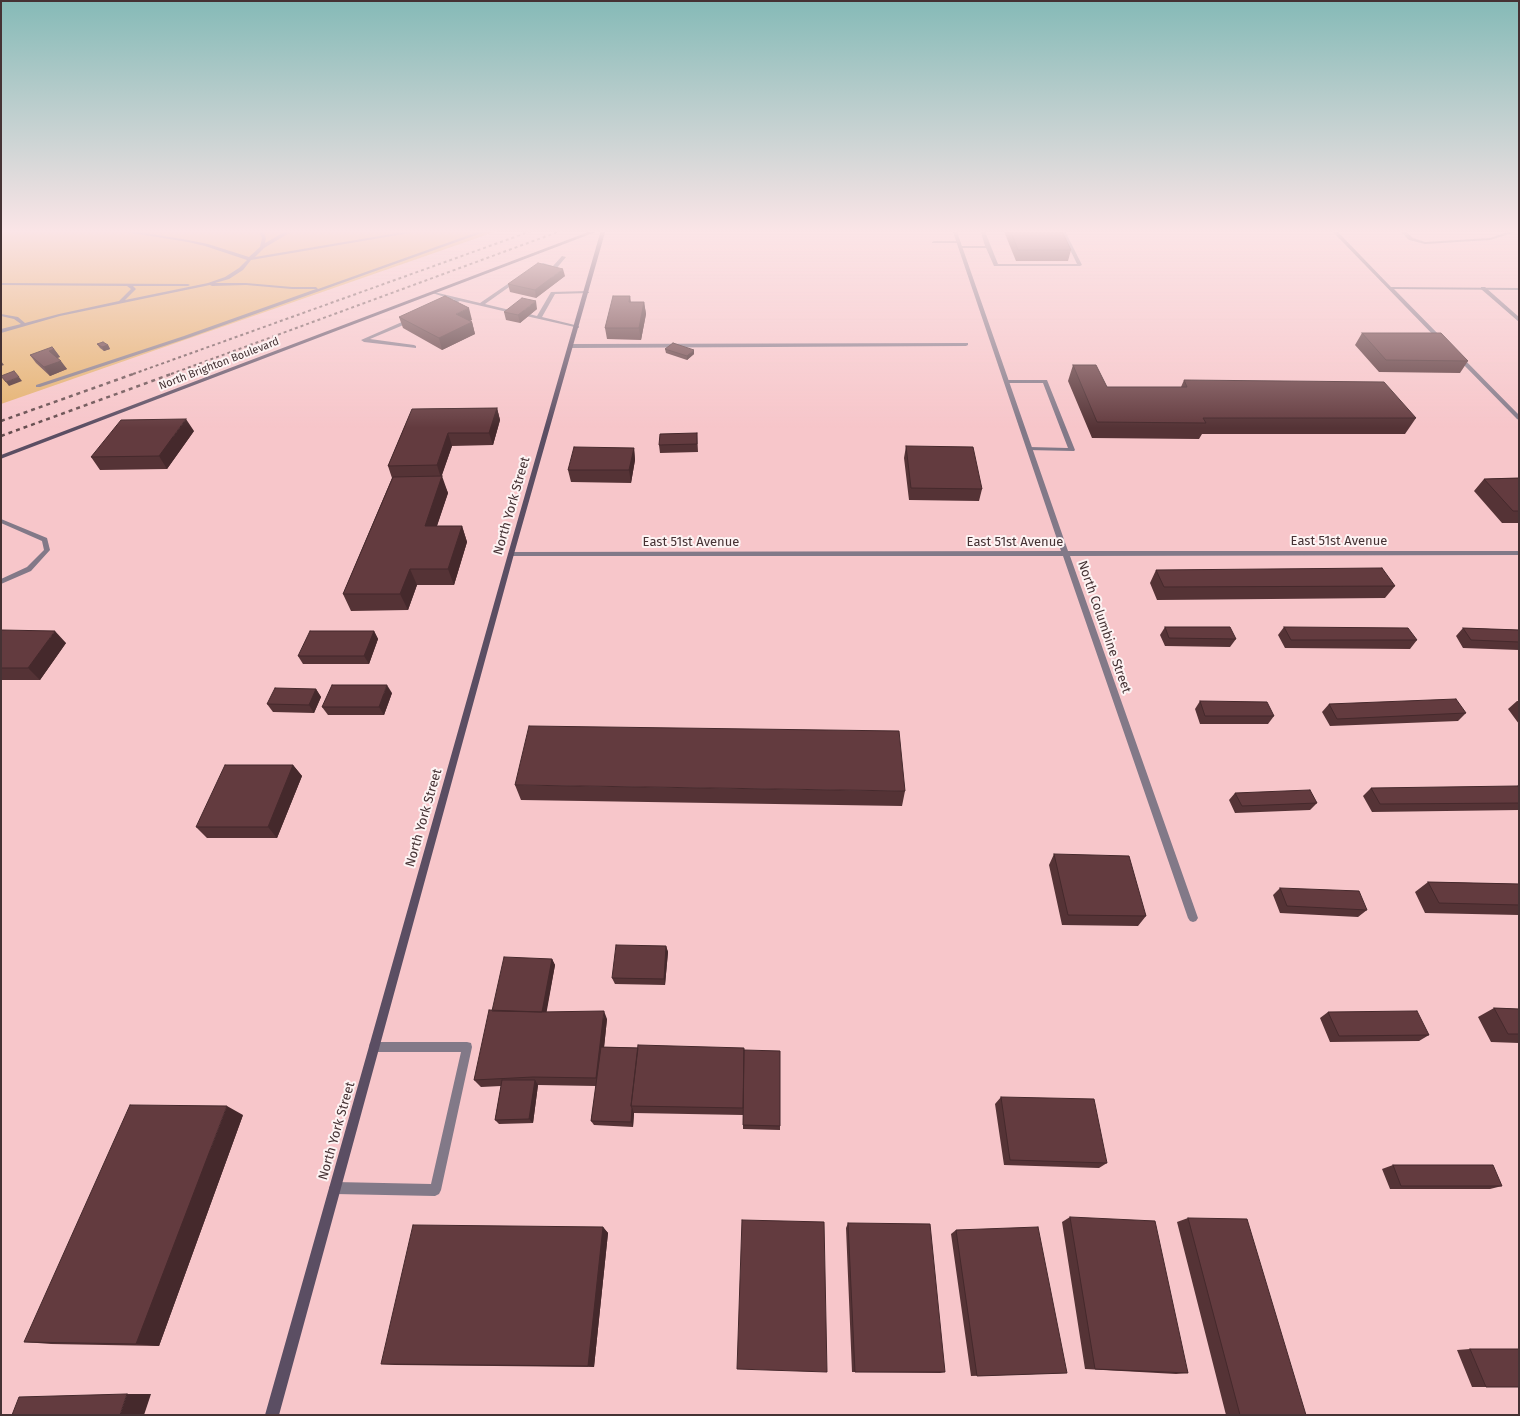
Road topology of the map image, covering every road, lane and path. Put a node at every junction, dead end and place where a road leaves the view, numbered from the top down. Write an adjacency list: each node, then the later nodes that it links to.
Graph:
1 (127, 295): 15 (street)
2 (154, 295): 15 (street)
3 (291, 295): 14 (street)
4 (302, 295): 14 (street)
5 (429, 295): 36 (street, North Brighton Boulevard)
6 (443, 295): 13 (street)
7 (495, 295): 16 (street)
8 (552, 295): 22 (street)
9 (586, 295): 25 (street, North York Street)
10 (977, 295): 32 (street, North Columbine Street)
11 (1396, 295): 28 (street)
12 (1491, 295): 23 (street)
13 (460, 299): 16 (street); 17 (street)
14 (285, 301): 33 (street)
15 (117, 303): 24 (street)
16 (481, 304): 18 (street)
17 (439, 308)
18 (516, 312)
19 (1, 315): 24 (street)
20 (419, 316): 30 (street)
21 (529, 316): 22 (street)
22 (539, 318): 25 (street)
23 (1519, 320)
24 (25, 325): 26 (street)
25 (577, 327): 29 (street, North York Street)
26 (1, 331)
27 (966, 344): 29 (street)
28 (1446, 344)
29 (571, 346): 39 (street, North York Street)
30 (414, 347)
31 (1457, 356): 34 (street)
32 (1007, 381): 35 (street, North Columbine Street); 35 (street)
33 (38, 386)
34 (1519, 418)
35 (1029, 449): 40 (street, North Columbine Street)
36 (1, 457)
37 (1, 521): 41 (street)
38 (1519, 553): 40 (street, East 51st Avenue)
39 (511, 554): 40 (street, East 51st Avenue); 43 (street, North York Street)
40 (1066, 554): 42 (street, North Columbine Street)
41 (1, 582)
42 (1193, 918)
43 (374, 1047): 44 (street, North York Street); 44 (street)
44 (335, 1188): 45 (street, North York Street)
45 (272, 1415)

